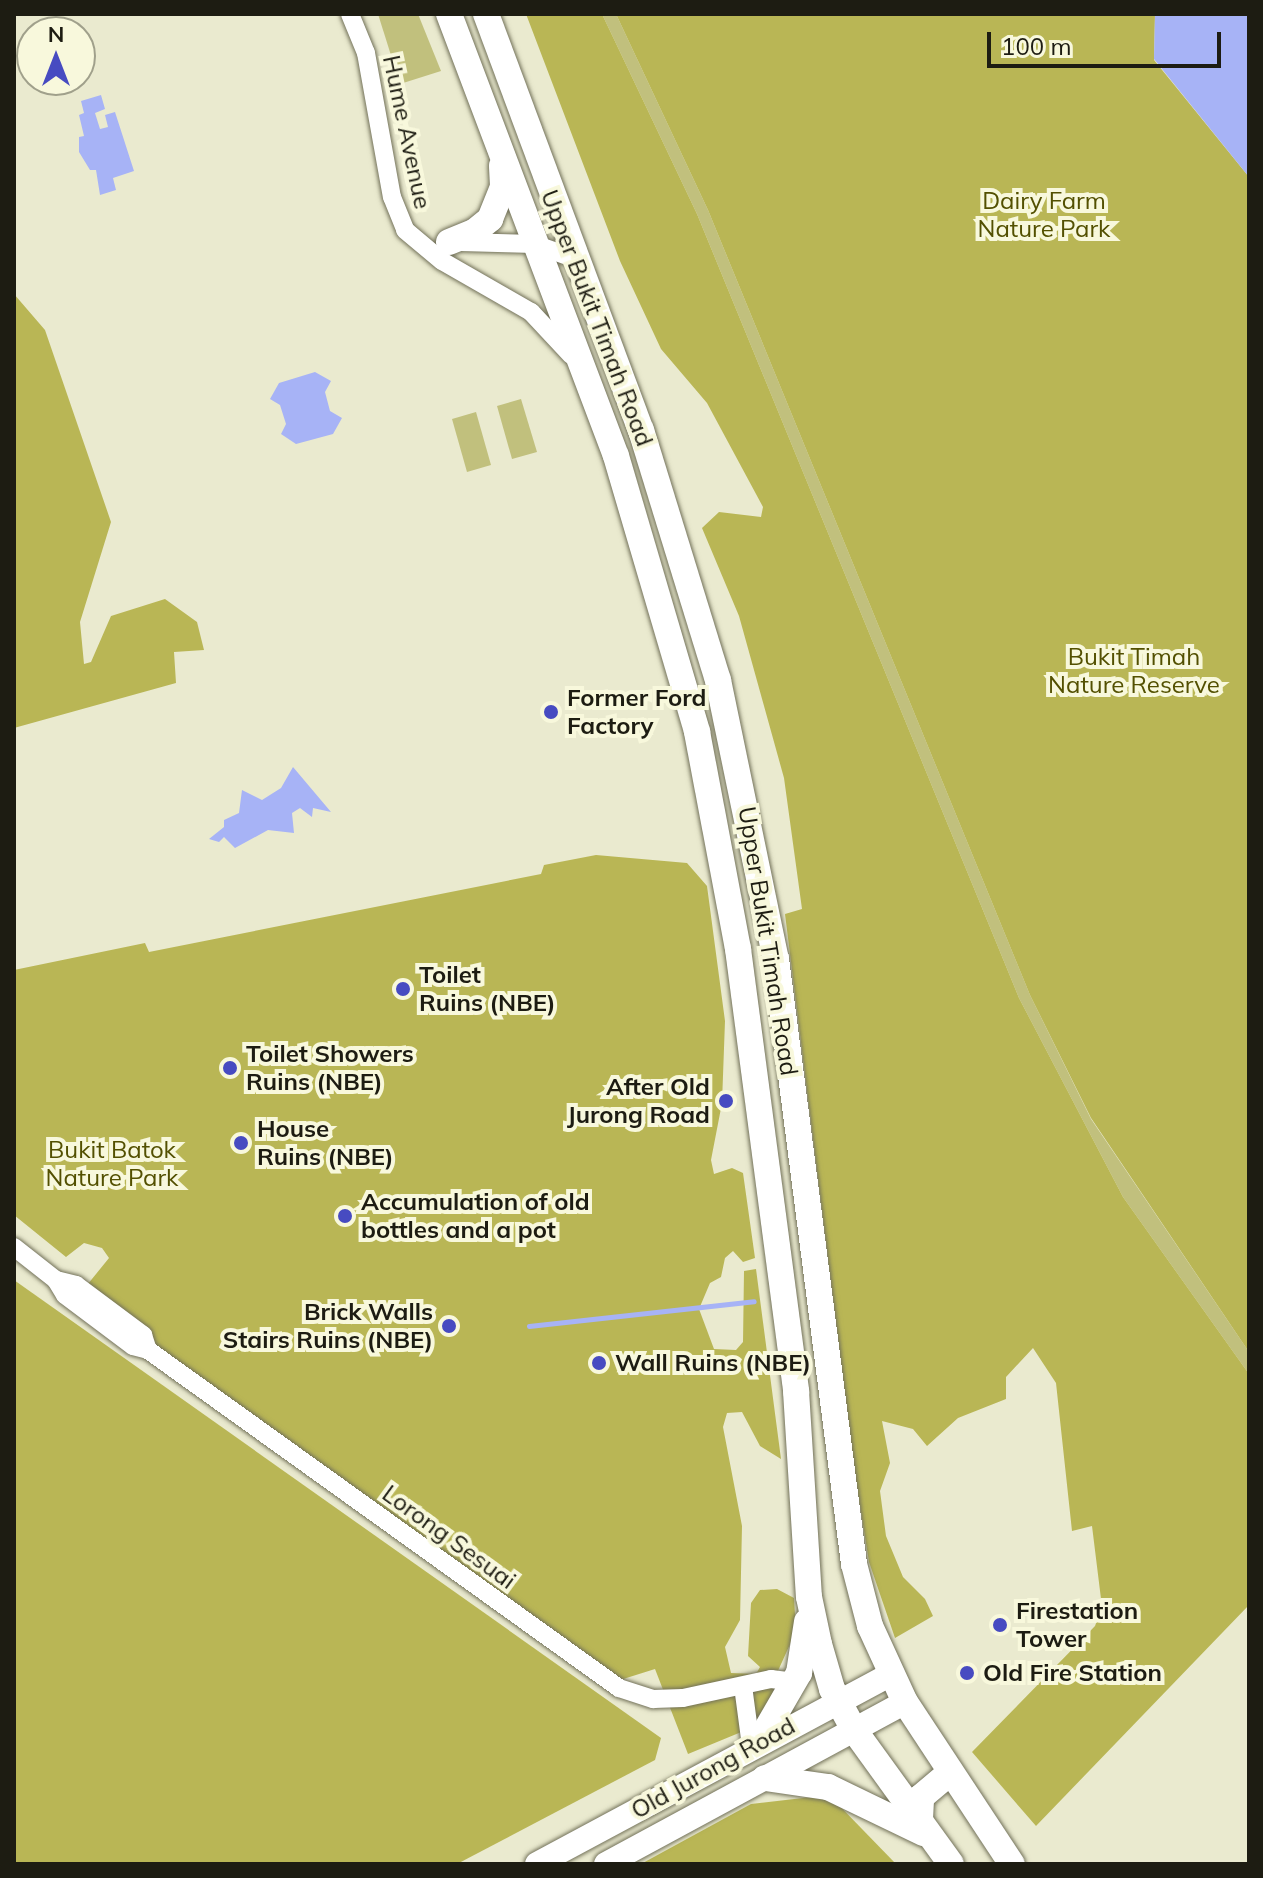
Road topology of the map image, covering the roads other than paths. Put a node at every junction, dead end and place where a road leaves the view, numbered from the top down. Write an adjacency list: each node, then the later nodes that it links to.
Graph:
1 (350, 14): 8 (street, Hume Avenue)
2 (449, 14): 5 (highway, Upper Bukit Timah Road)
3 (486, 14): 4 (highway, Upper Bukit Timah Road)
4 (508, 77): 5 (highway); 9 (highway, Upper Bukit Timah Road)
5 (490, 119): 6 (highway, Upper Bukit Timah Road)
6 (501, 154): 7 (highway, Upper Bukit Timah Road); 8 (highway)
7 (534, 244): 8 (street); 9 (street); 10 (highway, Upper Bukit Timah Road)
8 (440, 245): 10 (street, Hume Avenue)
9 (573, 258): 11 (highway, Upper Bukit Timah Road)
10 (580, 367): 12 (highway, Upper Bukit Timah Road)
11 (641, 430): 12 (highway); 13 (highway, Upper Bukit Timah Road)
12 (626, 489): 14 (highway, Upper Bukit Timah Road)
13 (718, 680): 14 (highway); 15 (highway, Upper Bukit Timah Road)
14 (697, 732): 16 (highway, Upper Bukit Timah Road)
15 (803, 1175): 16 (highway); 19 (highway, Upper Bukit Timah Road)
16 (771, 1204): 18 (highway, Upper Bukit Timah Road)
17 (14, 1247): 21 (street, Lorong Sesuai)
18 (809, 1597): 20 (highway); 22 (highway, Upper Bukit Timah Road)
19 (891, 1674): 22 (main road, Old Jurong Road); 23 (highway, Upper Bukit Timah Road)
20 (795, 1682): 21 (street, Lorong Sesuai); 25 (highway)
21 (743, 1686): 25 (street)
22 (838, 1702): 24 (highway, Upper Bukit Timah Road); 25 (main road, Old Jurong Road)
23 (905, 1702): 24 (main road, Old Jurong Road); 26 (highway, Upper Bukit Timah Road)
24 (854, 1730): 27 (main road, Old Jurong Road); 28 (highway, Upper Bukit Timah Road)
25 (755, 1744): 29 (main road, Old Jurong Road)
26 (950, 1773): 28 (highway); 32 (highway, Upper Bukit Timah Road)
27 (765, 1778): 28 (highway); 30 (main road, Old Jurong Road)
28 (926, 1829): 31 (highway, Upper Bukit Timah Road)
29 (537, 1864)
30 (606, 1864)
31 (951, 1864)
32 (1012, 1864)

